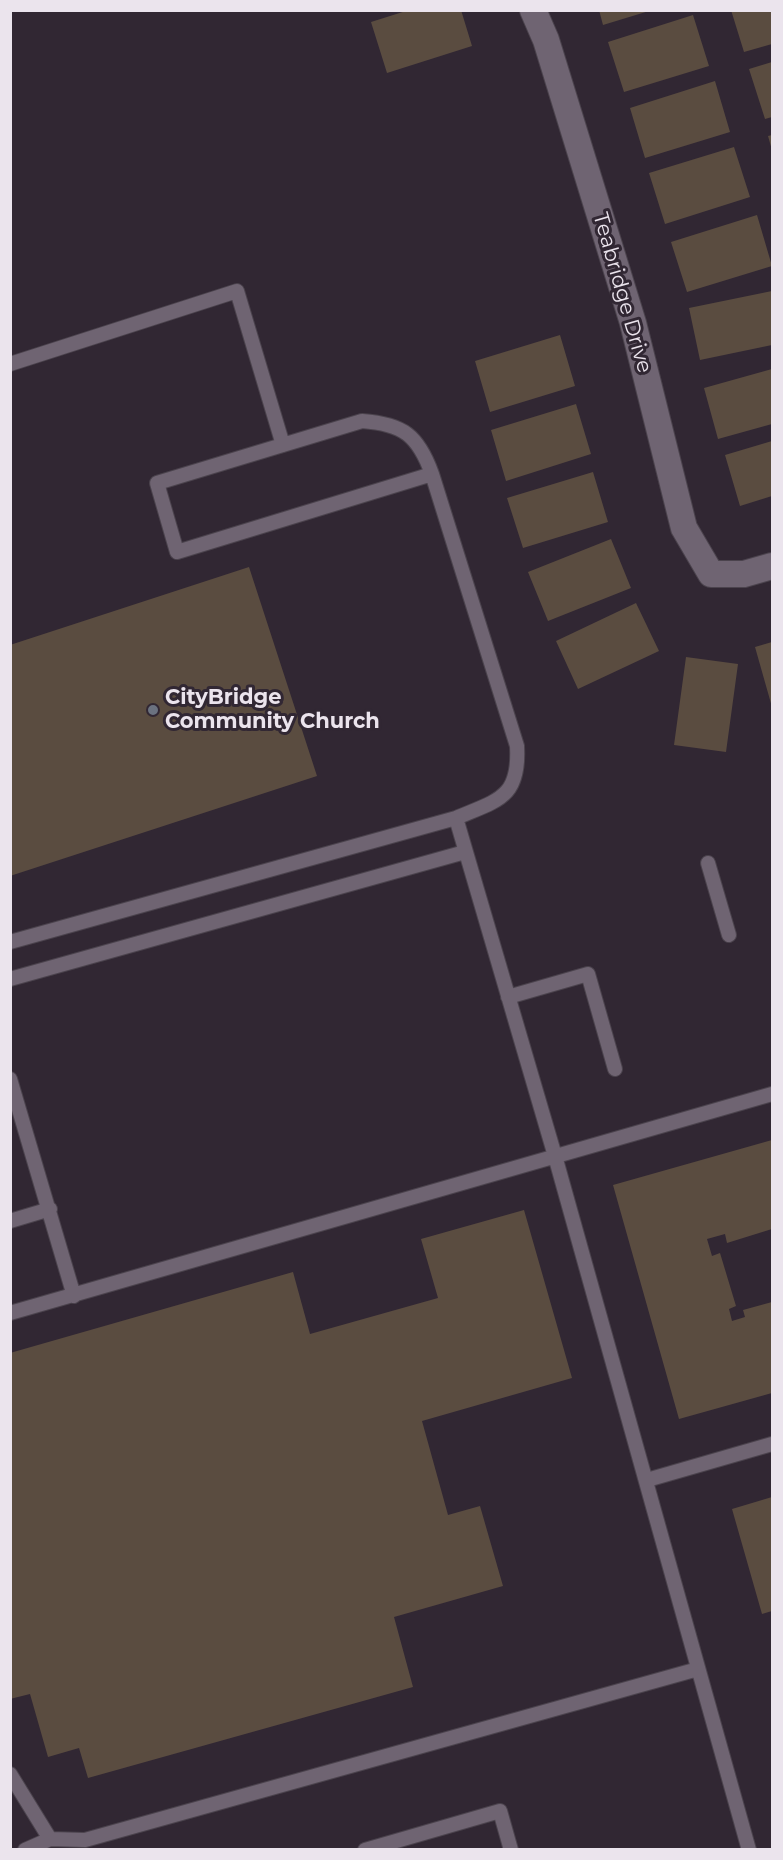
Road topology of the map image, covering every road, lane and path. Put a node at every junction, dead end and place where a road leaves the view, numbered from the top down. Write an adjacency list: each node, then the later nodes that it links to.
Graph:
1 (533, 10): 5 (street, Teabridge Drive)
2 (10, 364): 3 (lane)
3 (283, 445): 4 (lane); 4 (lane)
4 (432, 474): 6 (lane)
5 (772, 566)
6 (456, 818): 7 (lane); 10 (lane)
7 (465, 852): 11 (lane); 12 (lane)
8 (708, 863): 9 (lane)
9 (729, 935)
10 (10, 942)
11 (10, 979)
12 (508, 997): 13 (lane); 16 (lane)
13 (615, 1069)
14 (10, 1079): 17 (lane)
15 (772, 1094): 16 (lane)
16 (555, 1156): 19 (lane); 22 (lane)
17 (50, 1209): 18 (lane); 19 (lane)
18 (10, 1221)
19 (74, 1296): 20 (lane)
20 (10, 1313)
21 (772, 1444): 22 (lane)
22 (647, 1480): 23 (lane)
23 (698, 1669): 26 (lane); 30 (lane)
24 (10, 1774): 25 (lane)
25 (50, 1839): 26 (lane); 27 (lane)
26 (86, 1845)
27 (25, 1850)
28 (365, 1850): 29 (lane)
29 (511, 1850)
30 (749, 1850)

